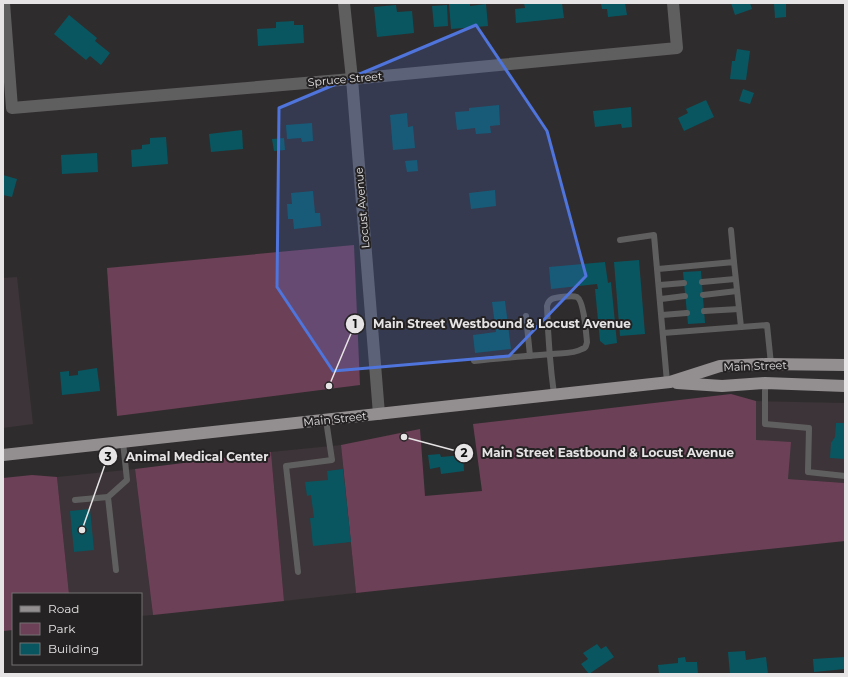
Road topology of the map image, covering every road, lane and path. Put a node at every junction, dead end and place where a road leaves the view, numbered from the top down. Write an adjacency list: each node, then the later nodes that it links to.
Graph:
1 (4, 3): 4 (street, Spruce Street)
2 (344, 3): 4 (street, Locust Avenue)
3 (673, 3): 4 (street, Spruce Street)
4 (352, 79): 33 (street, Locust Avenue)
5 (732, 230): 7 (lane)
6 (620, 240): 8 (lane)
7 (734, 262): 8 (lane); 9 (lane)
8 (658, 269): 12 (lane)
9 (735, 279): 10 (lane); 13 (lane)
10 (702, 282)
11 (684, 283): 12 (lane)
12 (660, 285): 16 (lane)
13 (737, 291): 14 (lane); 17 (lane)
14 (702, 295)
15 (685, 296): 16 (lane)
16 (661, 299): 20 (lane)
17 (739, 309): 18 (lane); 22 (lane)
18 (704, 312)
19 (686, 313): 20 (lane)
20 (662, 315): 23 (lane)
21 (526, 316): 25 (lane)
22 (741, 327): 23 (lane); 27 (lane)
23 (663, 333): 29 (lane)
24 (550, 354): 24 (lane); 25 (lane); 32 (lane)
25 (530, 356): 26 (lane)
26 (474, 361)
27 (771, 364): 28 (main road, Main Street); 29 (main road, Main Street)
28 (845, 365)
29 (667, 382): 30 (main road, Main Street); 32 (main road, Main Street)
30 (765, 383): 31 (main road, Main Street); 37 (lane)
31 (845, 386)
32 (554, 394): 33 (main road, Main Street)
33 (379, 414): 34 (main road, Main Street)
34 (326, 420): 35 (main road, Main Street); 41 (lane)
35 (123, 442): 36 (main road, Main Street); 38 (lane)
36 (3, 455)
37 (845, 476)
38 (108, 497): 39 (lane); 40 (lane)
39 (75, 500)
40 (116, 570)
41 (298, 572)

